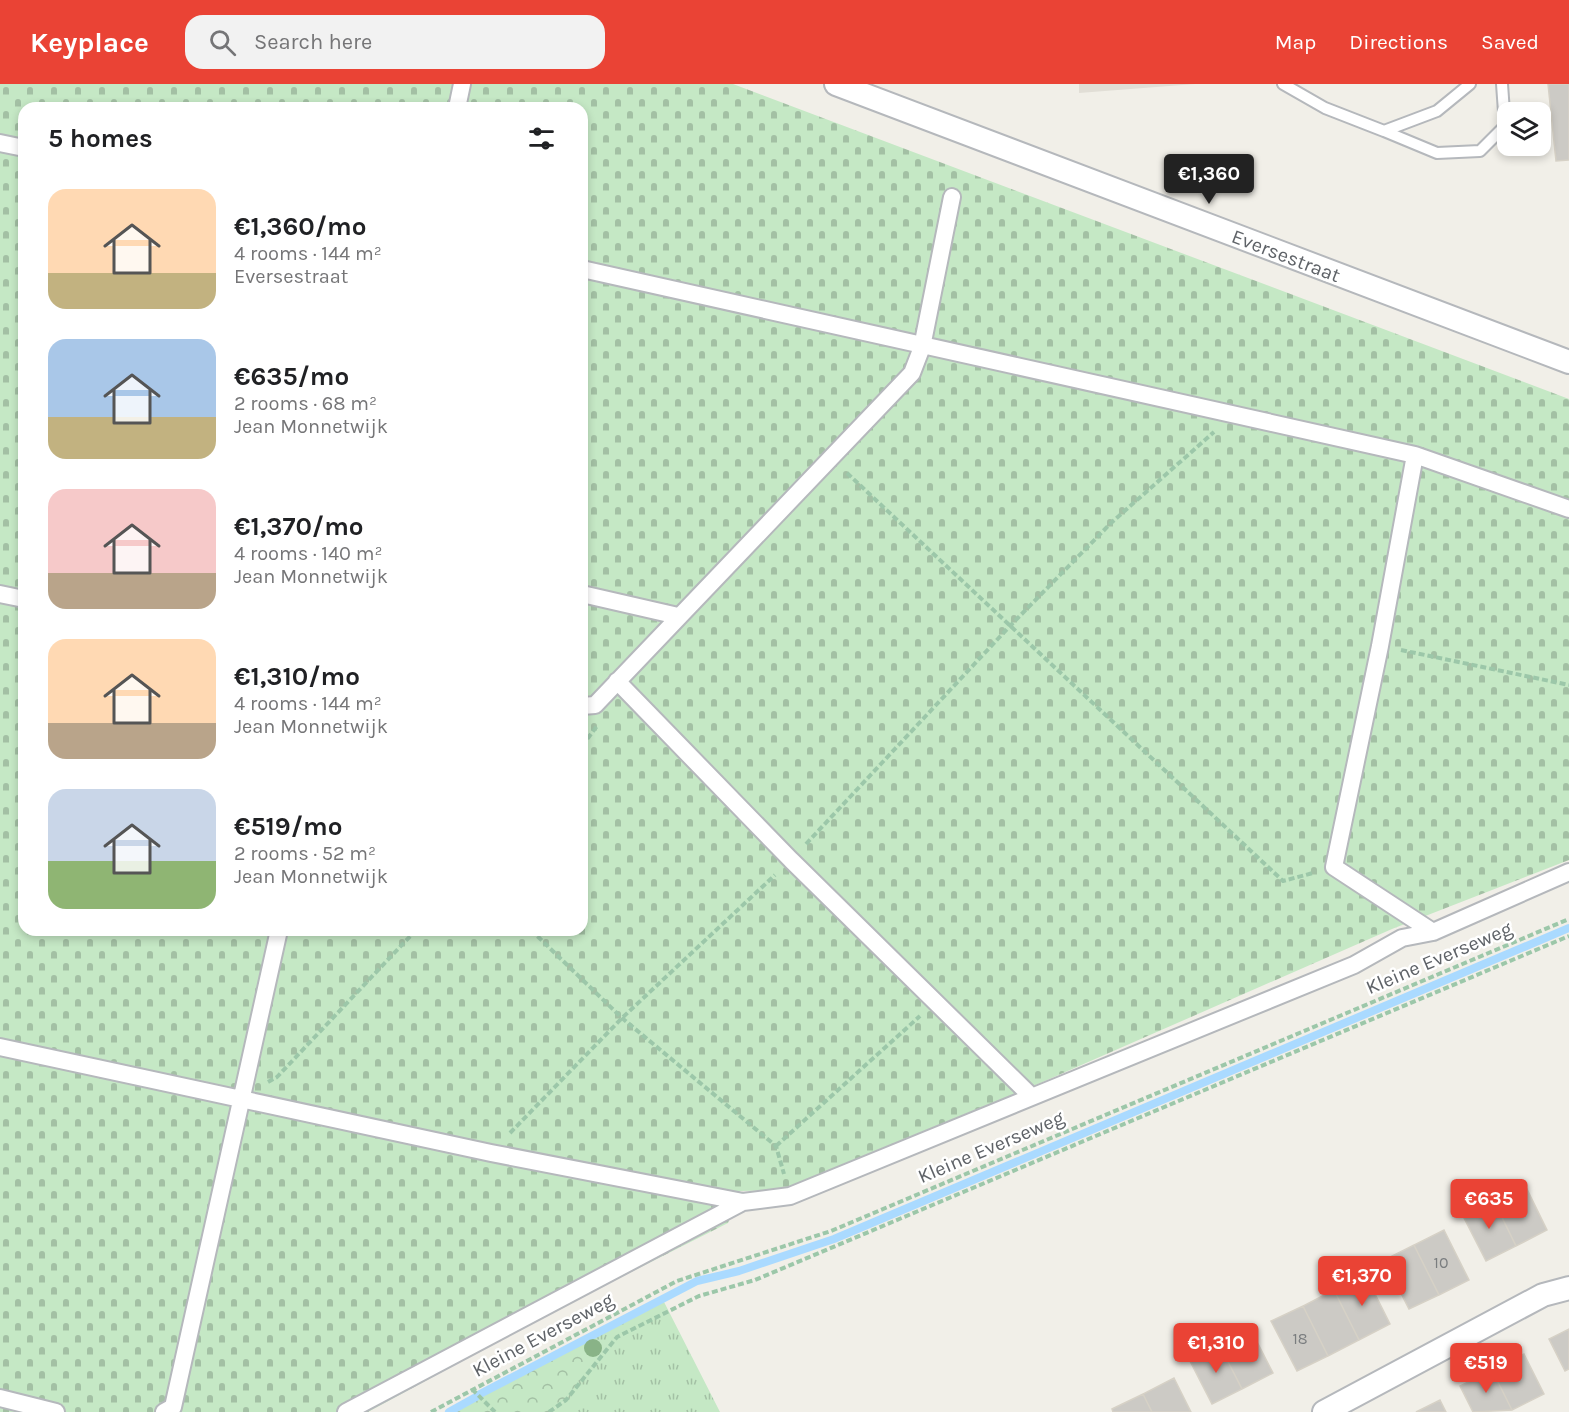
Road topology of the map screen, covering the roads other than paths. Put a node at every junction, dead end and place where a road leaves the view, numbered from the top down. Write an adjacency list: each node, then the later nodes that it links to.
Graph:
1 (462, 84): 6 (street)
2 (836, 84): 13 (street, Eversestraat)
3 (1283, 84): 7 (lane)
4 (1470, 84): 7 (lane)
5 (1502, 84): 7 (lane)
6 (458, 102)
7 (1384, 131)
8 (0, 143): 9 (street)
9 (18, 147)
10 (952, 197): 12 (street)
11 (588, 270): 12 (street)
12 (922, 347): 14 (street); 19 (street)
13 (1569, 362)
14 (1415, 455): 15 (street); 23 (street)
15 (1569, 509)
16 (0, 594): 18 (street)
17 (588, 595): 19 (street)
18 (18, 598)
19 (678, 616): 20 (street)
20 (617, 681): 21 (street); 26 (street)
21 (588, 706)
22 (1569, 872): 23 (street)
23 (1433, 932): 26 (street)
24 (278, 936): 27 (street)
25 (0, 1047): 27 (street)
26 (1031, 1096): 28 (street)
27 (240, 1100): 28 (street); 31 (street)
28 (742, 1202): 33 (street)
29 (1569, 1288): 34 (street)
30 (0, 1398): 32 (street)
31 (171, 1410)
32 (56, 1412)
33 (346, 1412)
34 (1324, 1412)

